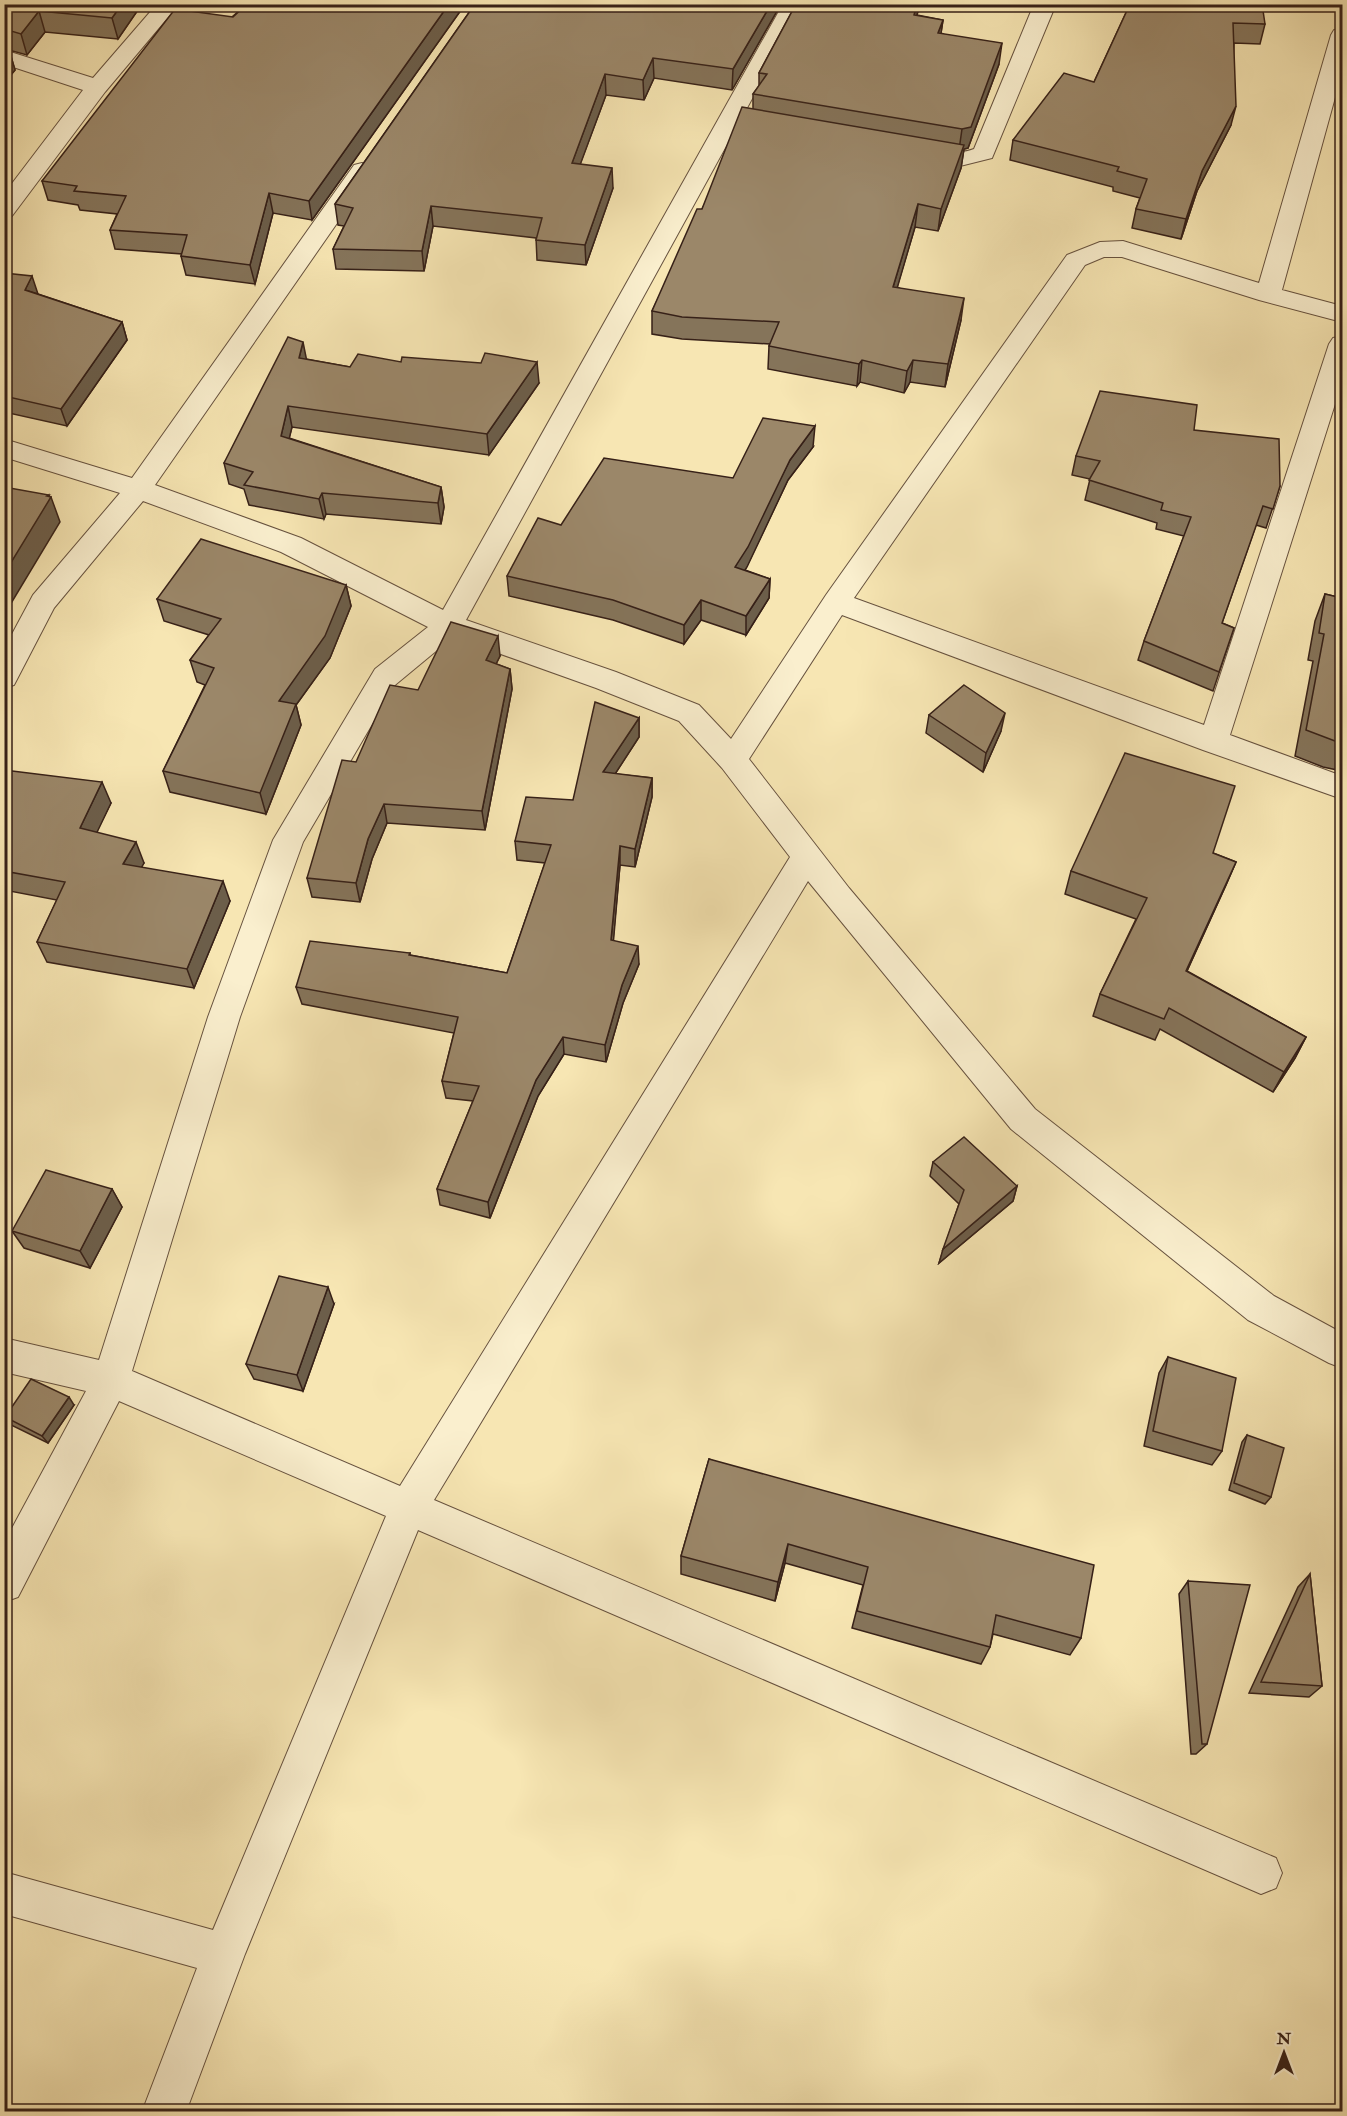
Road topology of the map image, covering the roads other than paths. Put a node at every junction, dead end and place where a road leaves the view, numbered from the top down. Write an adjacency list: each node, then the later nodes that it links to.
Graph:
1 (169, 4): 6 (street)
2 (794, 4): 16 (street)
3 (1045, 4): 7 (street)
4 (1342, 35): 10 (street)
5 (4, 57): 6 (street)
6 (97, 87): 9 (street)
7 (902, 149)
8 (376, 150): 14 (street)
9 (4, 211)
10 (1268, 294): 11 (street); 15 (street)
11 (1342, 314)
12 (1342, 344): 18 (street)
13 (4, 448): 14 (street)
14 (138, 489): 16 (street); 17 (street)
15 (836, 602): 18 (street); 19 (street)
16 (449, 625): 19 (street); 24 (street)
17 (4, 677)
18 (1213, 742): 20 (street)
19 (733, 760): 21 (street)
20 (1342, 788)
21 (806, 857): 22 (street); 25 (street)
22 (1342, 1351)
23 (4, 1355): 24 (street)
24 (111, 1380): 25 (street); 26 (street)
25 (408, 1508): 27 (street); 29 (street)
26 (4, 1583)
27 (1261, 1873)
28 (4, 1893): 29 (street)
29 (224, 1954): 30 (street)
30 (164, 2112)

